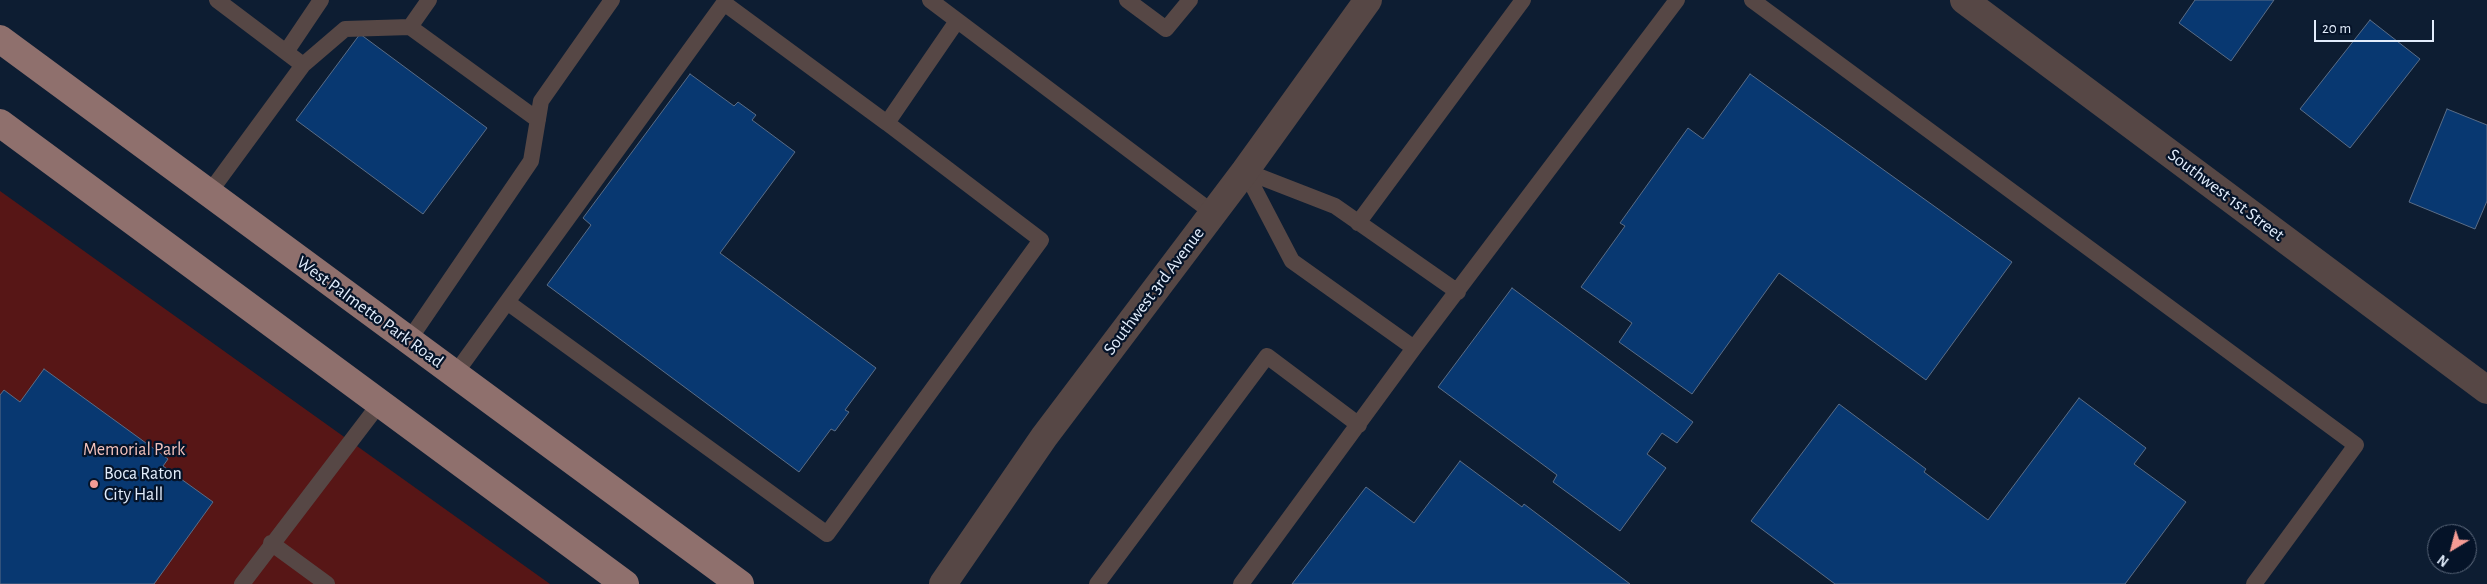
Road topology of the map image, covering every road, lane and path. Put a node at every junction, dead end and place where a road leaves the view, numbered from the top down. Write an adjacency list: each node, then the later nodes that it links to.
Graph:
1 (217, 0): 16 (lane)
2 (321, 0): 16 (lane)
3 (429, 0): 14 (lane)
4 (612, 0): 18 (lane)
5 (930, 0): 13 (lane)
6 (1127, 0): 7 (lane)
7 (1190, 0)
8 (1368, 0): 21 (street, Southwest 3rd Avenue)
9 (1523, 0): 24 (lane)
10 (1677, 0): 25 (lane)
11 (1752, 0): 41 (lane)
12 (1964, 0): 30 (street, Southwest 1st Street)
13 (957, 21): 19 (lane); 23 (lane)
14 (410, 27): 17 (lane); 18 (lane)
15 (0, 39): 22 (main road, West Palmetto Park Road)
16 (286, 52): 17 (lane)
17 (303, 64): 22 (lane)
18 (538, 120): 27 (lane)
19 (887, 122): 26 (lane); 26 (lane)
20 (0, 123): 31 (main road)
21 (1245, 171): 23 (street, Southwest 3rd Avenue); 24 (lane); 28 (lane)
22 (209, 193): 27 (main road, West Palmetto Park Road)
23 (1213, 213): 38 (street, Southwest 3rd Avenue)
24 (1358, 223): 25 (lane)
25 (1458, 292): 28 (lane)
26 (507, 302): 29 (lane)
27 (409, 340): 29 (main road, West Palmetto Park Road)
28 (1414, 348): 32 (lane)
29 (455, 374): 37 (main road, West Palmetto Park Road)
30 (2487, 390)
31 (380, 403): 33 (lane); 36 (main road)
32 (1359, 425): 39 (lane); 40 (lane)
33 (271, 543): 34 (lane); 35 (lane)
34 (242, 584)
35 (327, 584)
36 (625, 584)
37 (740, 584)
38 (943, 584)
39 (1096, 584)
40 (1241, 584)
41 (2254, 584)

